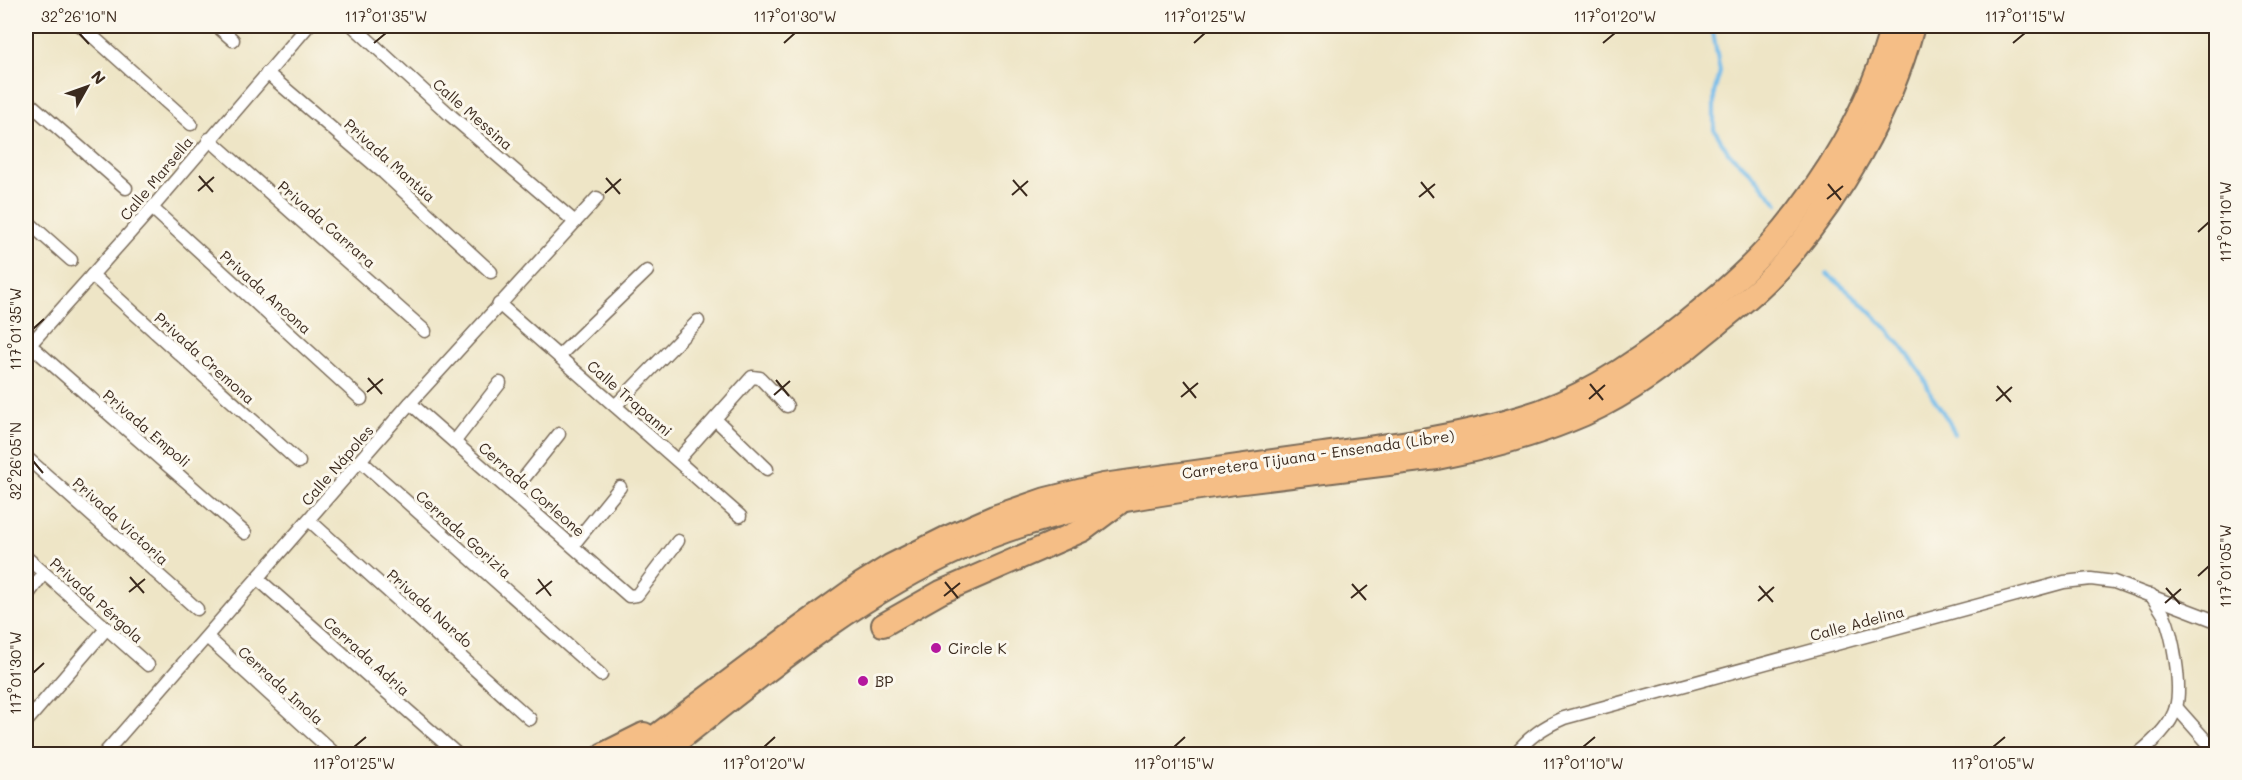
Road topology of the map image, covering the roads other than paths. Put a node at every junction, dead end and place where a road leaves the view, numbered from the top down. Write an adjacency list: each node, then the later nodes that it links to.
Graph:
1 (81, 26): 10 (street)
2 (217, 26): 7 (street)
3 (308, 26): 8 (street, Calle Marsella)
4 (353, 26): 16 (street, Calle Messina)
5 (1892, 26): 60 (highway, Carretera Tijuana - Ensenada (Libre))
6 (1913, 26): 41 (highway, Carretera Tijuana - Ensenada (Libre))
7 (233, 40)
8 (267, 73): 11 (street, Calle Marsella); 19 (street, Privada Mantúa)
9 (26, 100): 12 (street)
10 (191, 124)
11 (209, 140): 14 (street, Calle Marsella); 23 (street, Privada Carrara)
12 (126, 188)
13 (597, 198): 16 (street, Calle Nápoles)
14 (152, 208): 20 (street, Calle Marsella); 27 (street, Privada Ancona)
15 (26, 220): 17 (street)
16 (576, 222): 21 (street, Calle Nápoles)
17 (71, 260)
18 (647, 271): 25 (street)
19 (492, 272)
20 (92, 275): 24 (street, Calle Marsella); 37 (street, Privada Cremona)
21 (499, 304): 25 (street, Calle Trapanni); 28 (street, Calle Nápoles)
22 (699, 321): 30 (street)
23 (426, 331)
24 (27, 346): 44 (street, Privada Empoli)
25 (559, 356): 30 (street, Calle Trapanni)
26 (500, 383): 33 (street)
27 (361, 399)
28 (410, 403): 33 (street, Cerrada Corleone); 36 (street, Calle Nápoles)
29 (787, 405): 31 (street)
30 (615, 406): 35 (street, Calle Trapanni)
31 (715, 419): 35 (street); 38 (street)
32 (559, 434): 40 (street)
33 (455, 441): 40 (street, Cerrada Corleone)
34 (26, 456): 52 (street, Privada Victoria)
35 (678, 460): 42 (street, Calle Trapanni)
36 (361, 461): 43 (street, Calle Nápoles); 58 (street, Cerrada Gorizia)
37 (299, 462)
38 (767, 469)
39 (620, 487): 46 (street)
40 (512, 493): 46 (street, Cerrada Corleone)
41 (1124, 499): 54 (highway); 69 (highway, Carretera Tijuana - Ensenada (Libre))
42 (740, 516)
43 (309, 520): 49 (street, Calle Nápoles); 61 (street, Privada Nardo)
44 (245, 533)
45 (678, 541): 46 (street, Cerrada Corleone)
46 (573, 545)
47 (26, 557): 48 (street, Privada Pérgola)
48 (44, 573): 51 (street); 55 (street, Privada Pérgola)
49 (258, 579): 56 (street, Calle Nápoles); 66 (street, Cerrada Adria)
50 (2151, 595): 53 (street, Calle Adelina); 59 (street); 70 (street, Calle Adelina)
51 (26, 597)
52 (197, 609)
53 (2217, 621)
54 (884, 625)
55 (106, 629): 57 (street, Privada Pérgola); 62 (street)
56 (207, 637): 64 (street, Calle Nápoles); 65 (street, Cerrada Imola)
57 (148, 665)
58 (602, 675)
59 (2176, 707): 63 (street); 71 (street)
60 (685, 713): 67 (highway); 68 (highway, Carretera Tijuana - Ensenada (Libre))
61 (530, 719)
62 (26, 722)
63 (2217, 752)
64 (104, 754)
65 (335, 754)
66 (457, 754)
67 (604, 754)
68 (632, 754)
69 (661, 754)
70 (1515, 754)
71 (2138, 754)

